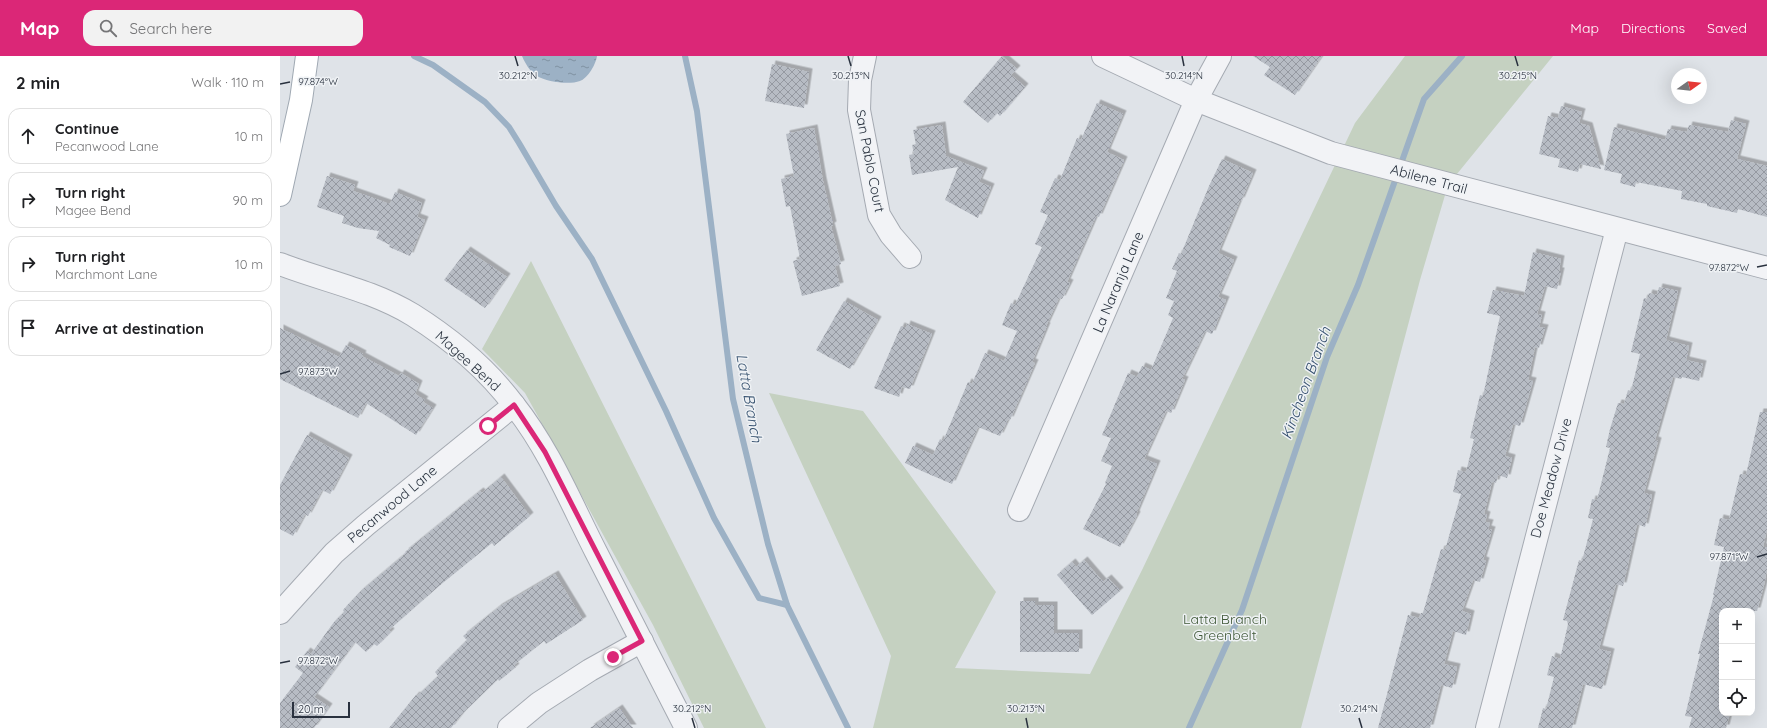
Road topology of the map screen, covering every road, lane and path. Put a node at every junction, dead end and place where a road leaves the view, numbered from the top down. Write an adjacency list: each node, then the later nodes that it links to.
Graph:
1 (307, 56): 6 (main road)
2 (865, 56): 8 (street, San Pablo Court)
3 (1103, 56): 5 (street, Abilene Trail)
4 (1220, 56): 5 (street, La Naranja Lane)
5 (1196, 100): 7 (street, Abilene Trail); 12 (street, La Naranja Lane)
6 (280, 195)
7 (1616, 229): 10 (street, Abilene Trail); 17 (street, Doe Meadow Drive)
8 (910, 257)
9 (280, 264): 11 (street, Magee Bend)
10 (1767, 268)
11 (514, 405): 13 (street, Pecanwood Lane); 14 (street, Magee Bend)
12 (1019, 510)
13 (280, 613)
14 (642, 641): 15 (street); 16 (street, Magee Bend)
15 (509, 728)
16 (686, 728)
17 (1487, 728)

